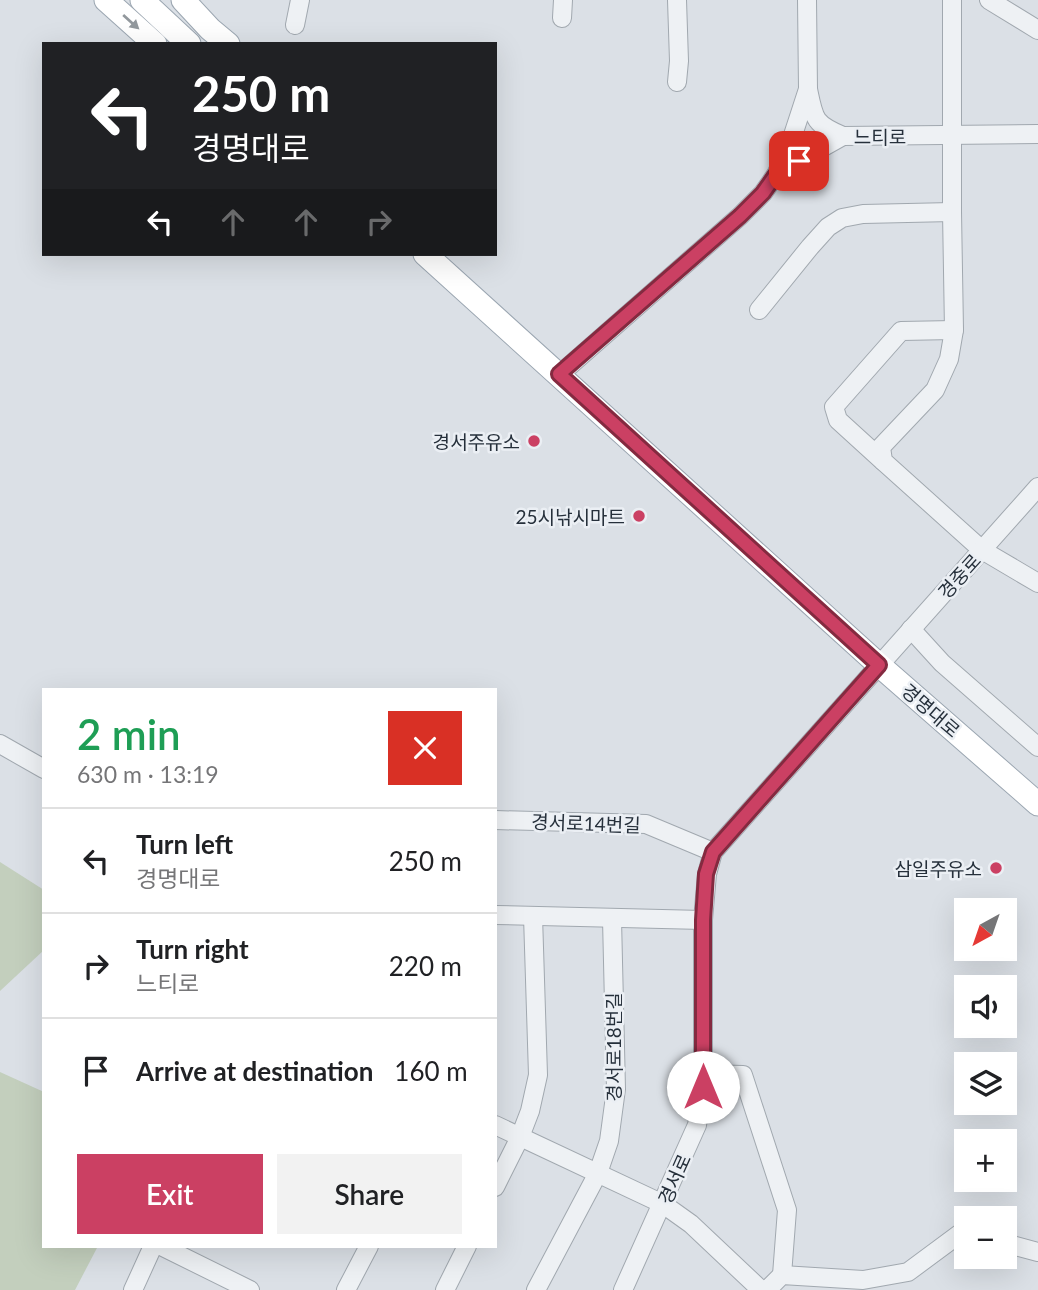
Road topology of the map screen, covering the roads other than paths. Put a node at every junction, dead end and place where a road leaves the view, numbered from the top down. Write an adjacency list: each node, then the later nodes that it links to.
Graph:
1 (106, 0): 11 (main road, one-way to 11)
2 (142, 0): 12 (main road)
3 (184, 0): 13 (main road)
4 (300, 0): 9 (street)
5 (677, 0): 14 (street)
6 (807, 0): 15 (street)
7 (952, 0): 17 (street)
8 (989, 0): 10 (street)
9 (295, 26)
10 (1038, 30)
11 (153, 42)
12 (187, 42)
13 (226, 42)
14 (677, 82)
15 (808, 89): 18 (street); 19 (street)
16 (1038, 134): 17 (street, 느티로)
17 (952, 135): 18 (street, 느티로); 20 (street)
18 (843, 136): 19 (street, 느티로)
19 (777, 173): 27 (street, 느티로)
20 (952, 212): 25 (street); 26 (street)
21 (409, 256): 24 (main road, 경명대로)
22 (427, 256): 24 (main road, 경명대로)
23 (442, 256): 24 (main road, 경명대로)
24 (483, 305): 27 (main road, 경명대로)
25 (759, 310)
26 (954, 330): 28 (street); 28 (street)
27 (559, 374): 33 (main road, 경명대로)
28 (883, 461): 30 (street)
29 (1038, 487): 30 (street, 경중로)
30 (982, 550): 31 (street); 32 (street, 경중로)
31 (1038, 583)
32 (911, 629): 33 (street, 경중로); 35 (street)
33 (879, 665): 37 (main road, 경명대로); 39 (street, 경서로)
34 (0, 744): 36 (street)
35 (1038, 747)
36 (42, 768)
37 (1038, 804)
38 (497, 820): 39 (street, 경서로14번길)
39 (713, 852): 43 (street, 경서로)
40 (497, 915): 41 (street)
41 (533, 916): 42 (street); 46 (street)
42 (612, 919): 43 (street); 47 (street, 경서로18번길)
43 (703, 920): 44 (street, 경서로)
44 (703, 1074): 49 (street, 경서로); 57 (street)
45 (497, 1126): 46 (street)
46 (520, 1137): 47 (street); 48 (street)
47 (598, 1173): 49 (street); 63 (street, 경서로18번길)
48 (497, 1183)
49 (663, 1204): 58 (street, 경서로); 64 (street)
50 (954, 1238): 57 (street)
51 (1017, 1246): 56 (street)
52 (152, 1248): 59 (street)
53 (165, 1248): 60 (street)
54 (364, 1248): 61 (street)
55 (466, 1248): 62 (street)
56 (1038, 1252)
57 (782, 1275): 65 (street)
58 (627, 1288)
59 (133, 1290)
60 (250, 1290)
61 (346, 1290)
62 (445, 1290)
63 (536, 1290)
64 (761, 1290)
65 (767, 1290)

